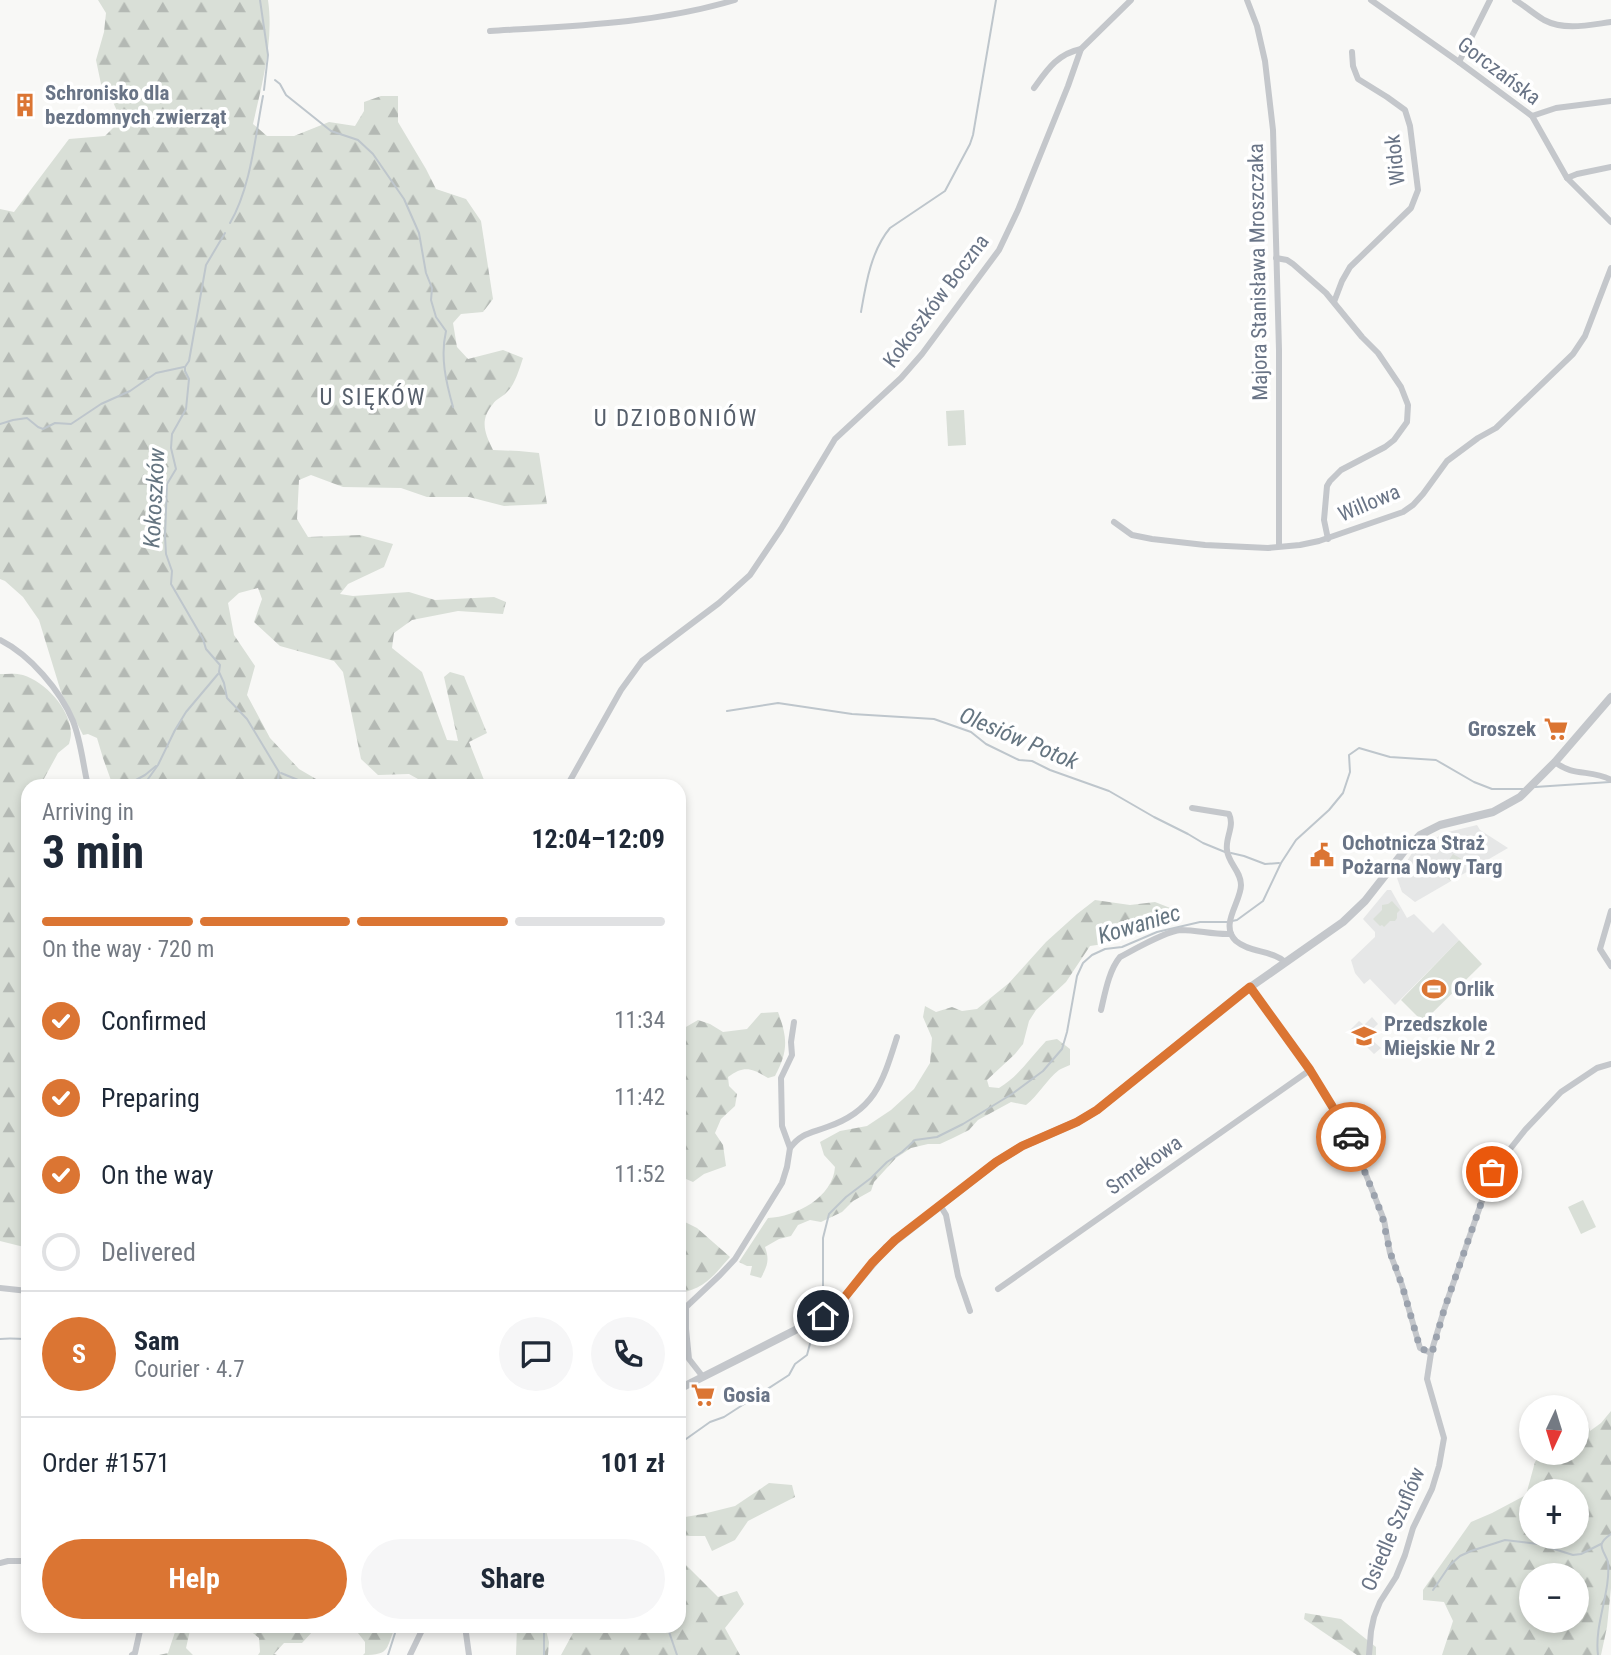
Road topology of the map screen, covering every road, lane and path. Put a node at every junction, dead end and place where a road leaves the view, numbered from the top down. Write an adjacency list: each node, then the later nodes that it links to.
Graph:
1 (734, 0): 8 (street)
2 (1131, 0): 9 (street, Kokoszków Boczna)
3 (1247, 0): 18 (street, Majora Stanisława Mroszczaka)
4 (1370, 0): 11 (street, Gorczańska)
5 (1490, 0): 11 (street)
6 (1515, 0): 7 (street)
7 (1611, 22)
8 (490, 30)
9 (1081, 49): 12 (street); 29 (street, Kokoszków Boczna)
10 (1352, 52): 20 (street, Widok)
11 (1459, 62): 14 (street, Gorczańska)
12 (1034, 88)
13 (1611, 101): 14 (street)
14 (1532, 116): 16 (street, Gorczańska)
15 (1611, 167): 16 (street)
16 (1567, 178): 17 (street, Gorczańska)
17 (1611, 222)
18 (1276, 258): 20 (street); 23 (street, Majora Stanisława Mroszczaka)
19 (1611, 268): 22 (street, Willowa)
20 (1334, 302): 22 (street)
21 (1114, 522): 23 (street, Willowa)
22 (1328, 539): 23 (street, Willowa)
23 (1279, 546)
24 (0, 640): 28 (street)
25 (1611, 697): 26 (street)
26 (1555, 762): 27 (street); 33 (street)
27 (1609, 777)
28 (86, 779)
29 (571, 779)
30 (1192, 808): 32 (street)
31 (1611, 911): 34 (street)
32 (1231, 931): 33 (street); 36 (street)
33 (1285, 962): 35 (street)
34 (1611, 966)
35 (1250, 987): 40 (street); 42 (street)
36 (1101, 1010)
37 (794, 1022): 41 (street)
38 (897, 1037): 41 (street)
39 (1611, 1064): 47 (street, Osiedle Szuflów)
40 (1310, 1070): 44 (street, Smrekowa); 47 (street)
41 (790, 1148): 48 (street)
42 (940, 1205): 46 (street); 48 (street)
43 (0, 1288): 45 (street)
44 (998, 1289)
45 (21, 1290)
46 (970, 1311)
47 (1432, 1353): 58 (street, Osiedle Szuflów)
48 (703, 1377): 49 (street)
49 (686, 1386)
50 (21, 1561): 51 (street)
51 (0, 1563)
52 (139, 1633): 55 (street)
53 (421, 1633): 56 (street)
54 (466, 1633): 57 (street)
55 (132, 1655)
56 (411, 1655)
57 (469, 1655)
58 (1370, 1655)

